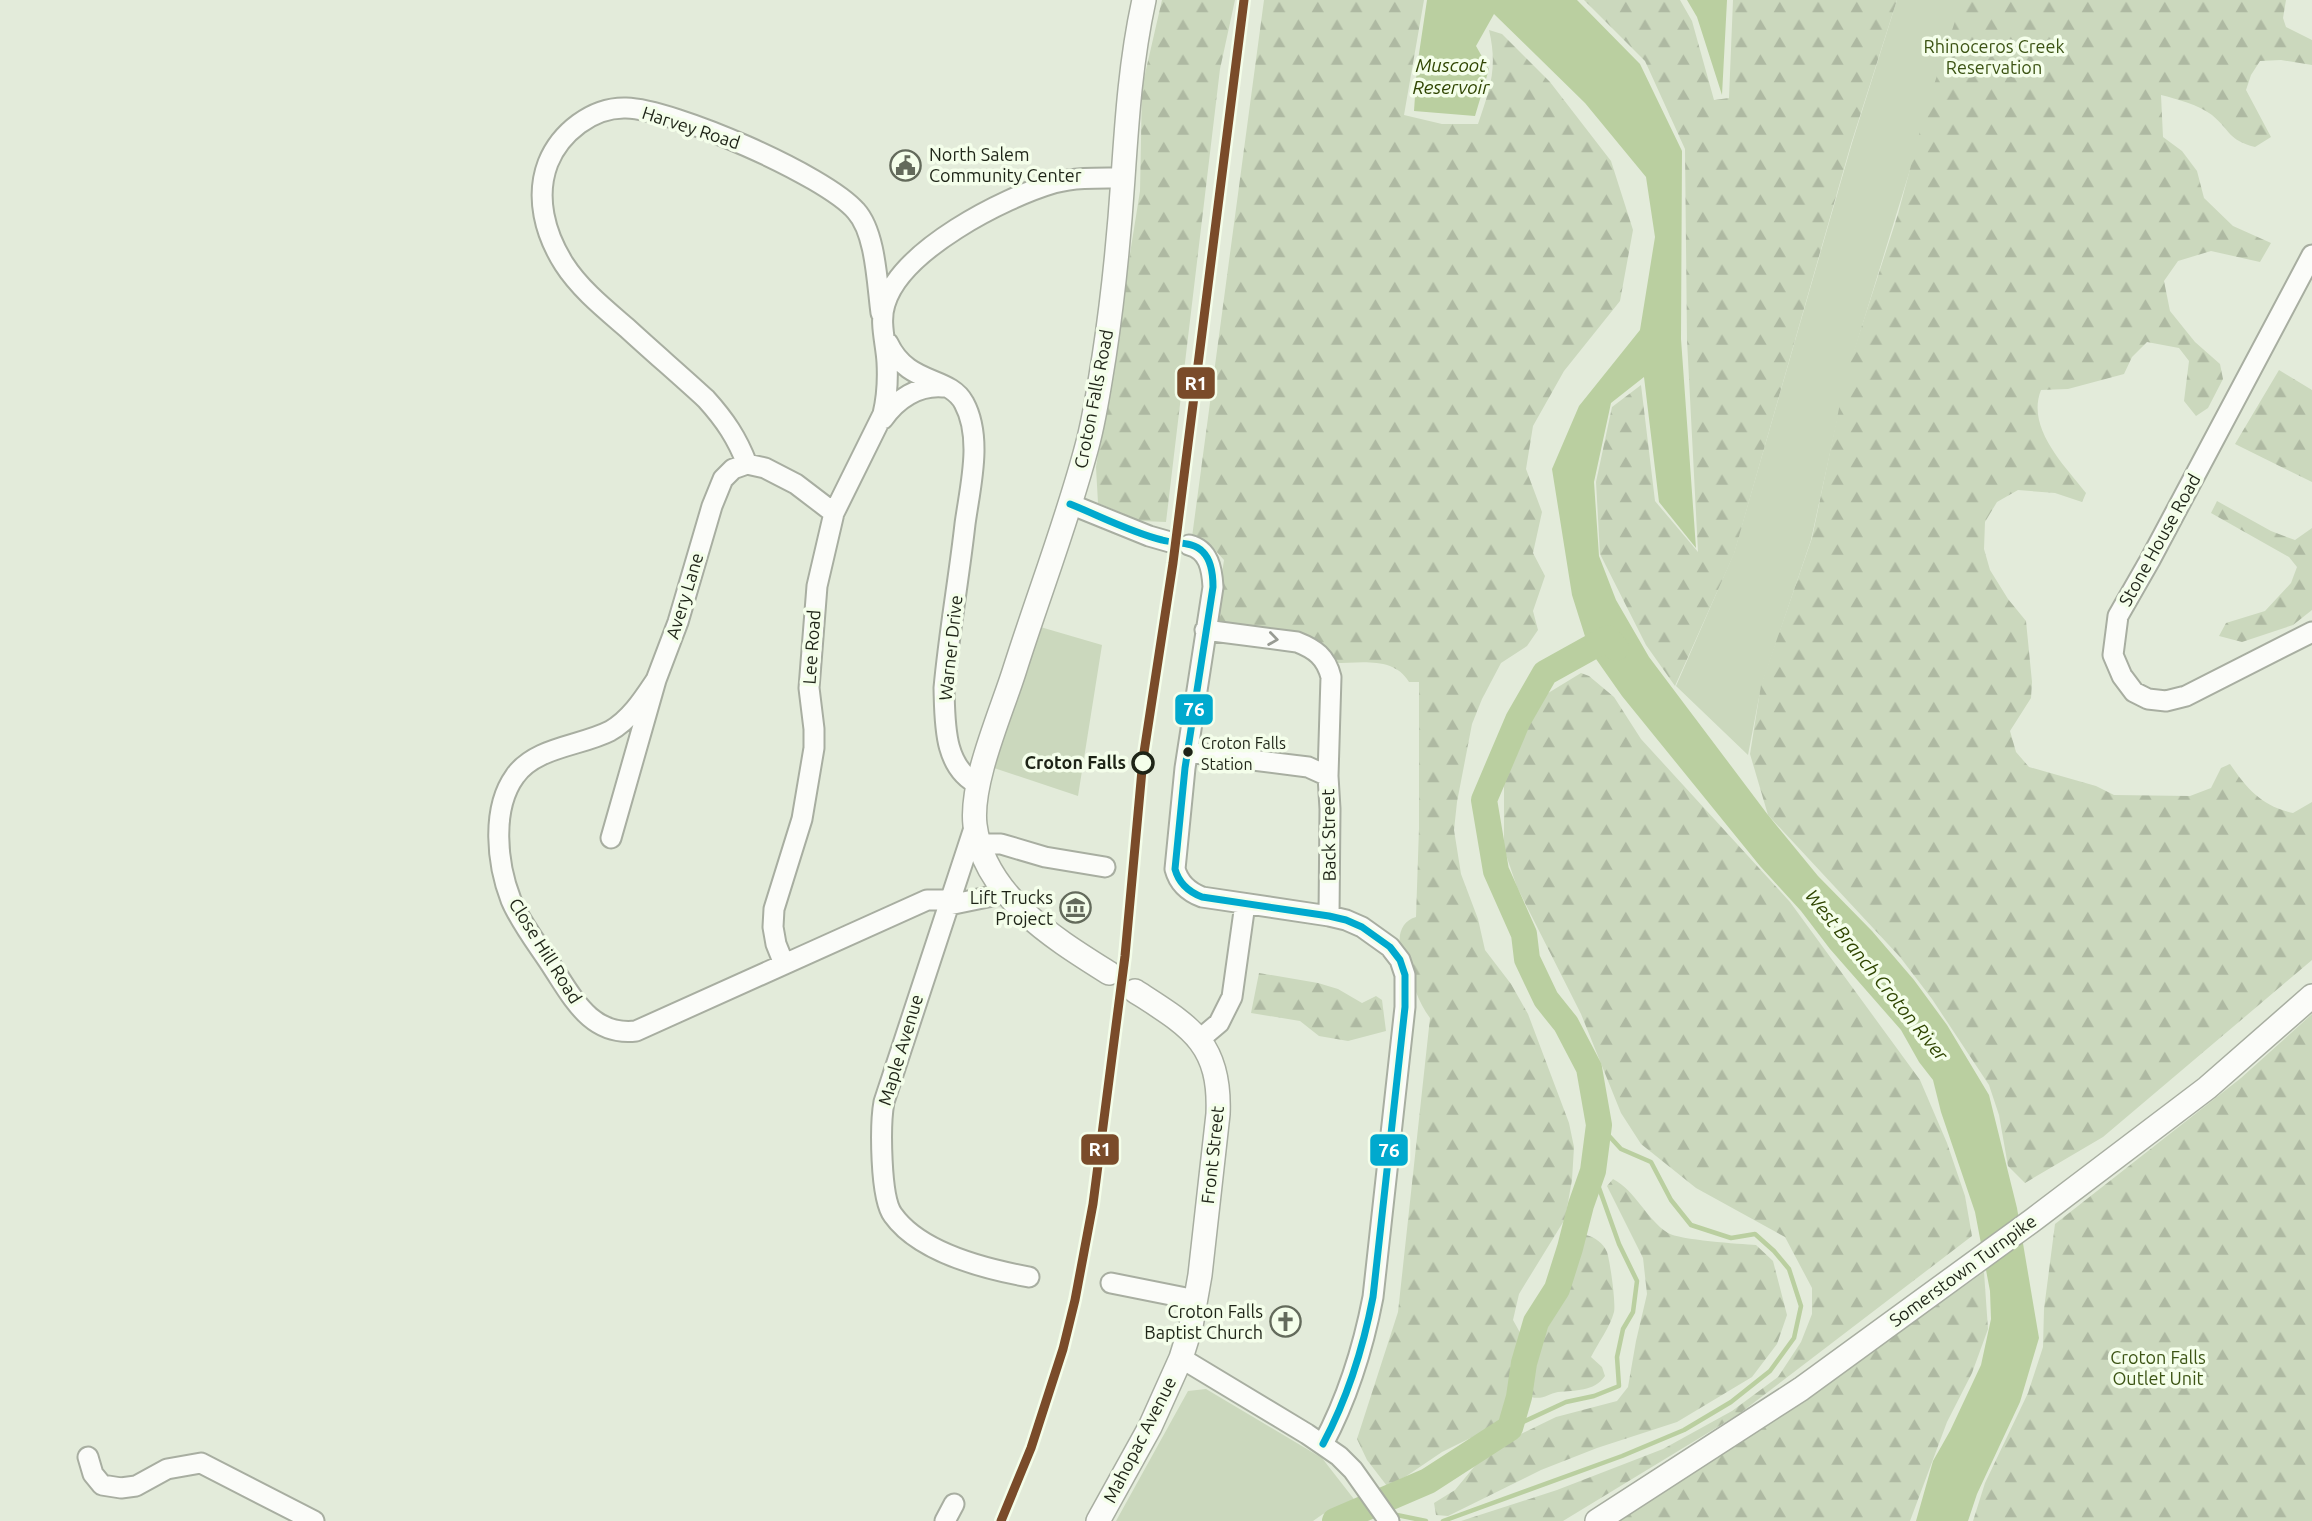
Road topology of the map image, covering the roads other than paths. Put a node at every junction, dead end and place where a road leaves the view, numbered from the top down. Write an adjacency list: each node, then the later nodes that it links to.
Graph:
1 (1144, 0): 2 (main road, Croton Falls Road)
2 (1123, 178): 4 (street); 8 (main road, Croton Falls Road)
3 (2312, 255): 11 (street, Stone House Road)
4 (883, 326): 5 (street); 6 (street, Lee Road); 7 (street, Harvey Road)
5 (948, 387): 6 (street); 15 (street, Warner Drive)
6 (876, 428): 9 (street, Lee Road)
7 (747, 464): 9 (street); 12 (street, Avery Lane)
8 (1070, 504): 10 (street); 15 (main road, Croton Falls Road)
9 (834, 513): 23 (street, Lee Road)
10 (1205, 630): 13 (street); 14 (street, one-way to 14)
11 (2312, 632)
12 (656, 680): 17 (street, Avery Lane); 23 (street, Close Hill Road)
13 (1188, 752): 14 (street, Back Street); 20 (street)
14 (1328, 776): 22 (street, Back Street)
15 (979, 785): 16 (main road)
16 (977, 834): 18 (street); 19 (main road); 21 (street, Maple Avenue)
17 (611, 838)
18 (1104, 867)
19 (1007, 893): 21 (street, Close Hill Road); 24 (main road)
20 (1245, 904): 22 (street); 27 (street)
21 (948, 905): 23 (street, Close Hill Road); 28 (street, Maple Avenue)
22 (1329, 916): 32 (street)
23 (784, 964)
24 (1109, 973)
25 (1135, 990): 27 (main road)
26 (2312, 996): 37 (main road, Somerstown Turnpike)
27 (1200, 1039): 30 (main road, Front Street)
28 (1029, 1276)
29 (1111, 1283): 30 (street)
30 (1196, 1300): 31 (main road, Front Street)
31 (1181, 1358): 32 (street); 35 (main road, Mahopac Avenue)
32 (1323, 1444): 36 (street)
33 (88, 1457): 34 (street)
34 (314, 1521)
35 (1098, 1521)
36 (1389, 1521)
37 (1597, 1521)

